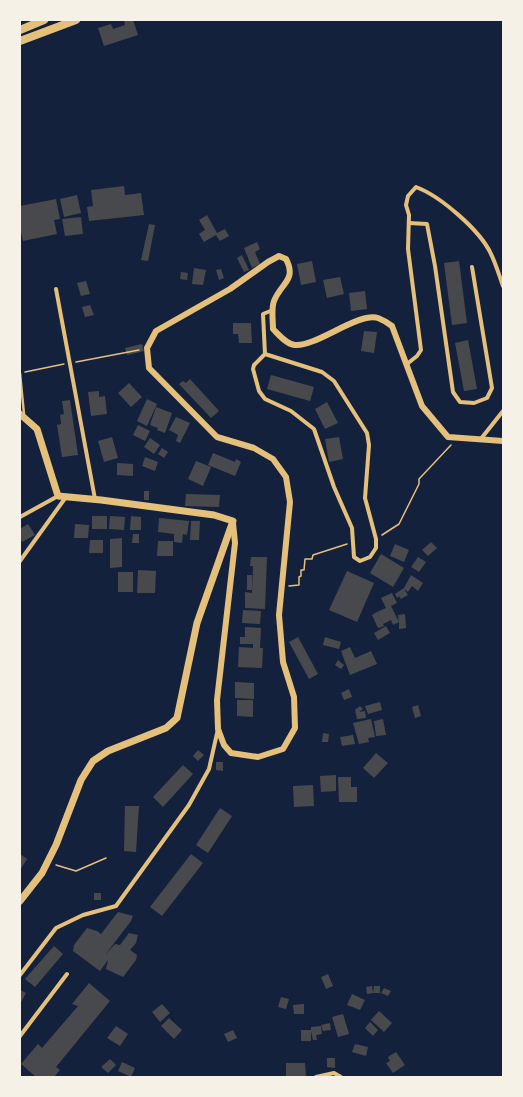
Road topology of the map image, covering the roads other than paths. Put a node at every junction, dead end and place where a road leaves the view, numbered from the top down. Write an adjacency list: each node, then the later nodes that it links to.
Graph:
1 (44, 20): 3 (main road)
2 (76, 20): 4 (main road)
3 (20, 30)
4 (20, 41)
5 (409, 223): 6 (street); 7 (street); 11 (street)
6 (472, 267)
7 (503, 286)
8 (56, 289): 19 (street)
9 (273, 309): 10 (street); 11 (street); 23 (street)
10 (266, 354): 10 (street)
11 (407, 364): 15 (street)
12 (20, 373): 14 (lane)
13 (503, 411): 15 (street)
14 (22, 415): 17 (main road)
15 (480, 440): 16 (street)
16 (503, 441)
17 (58, 496): 18 (main road); 20 (street)
18 (66, 497): 19 (main road); 22 (street)
19 (95, 499): 21 (main road)
20 (20, 517)
21 (233, 521): 23 (street); 24 (main road)
22 (20, 561)
23 (218, 729): 26 (street)
24 (20, 901)
25 (67, 974): 27 (street)
26 (20, 975)
27 (20, 1036)
28 (316, 1077): 29 (street)
29 (342, 1077)

